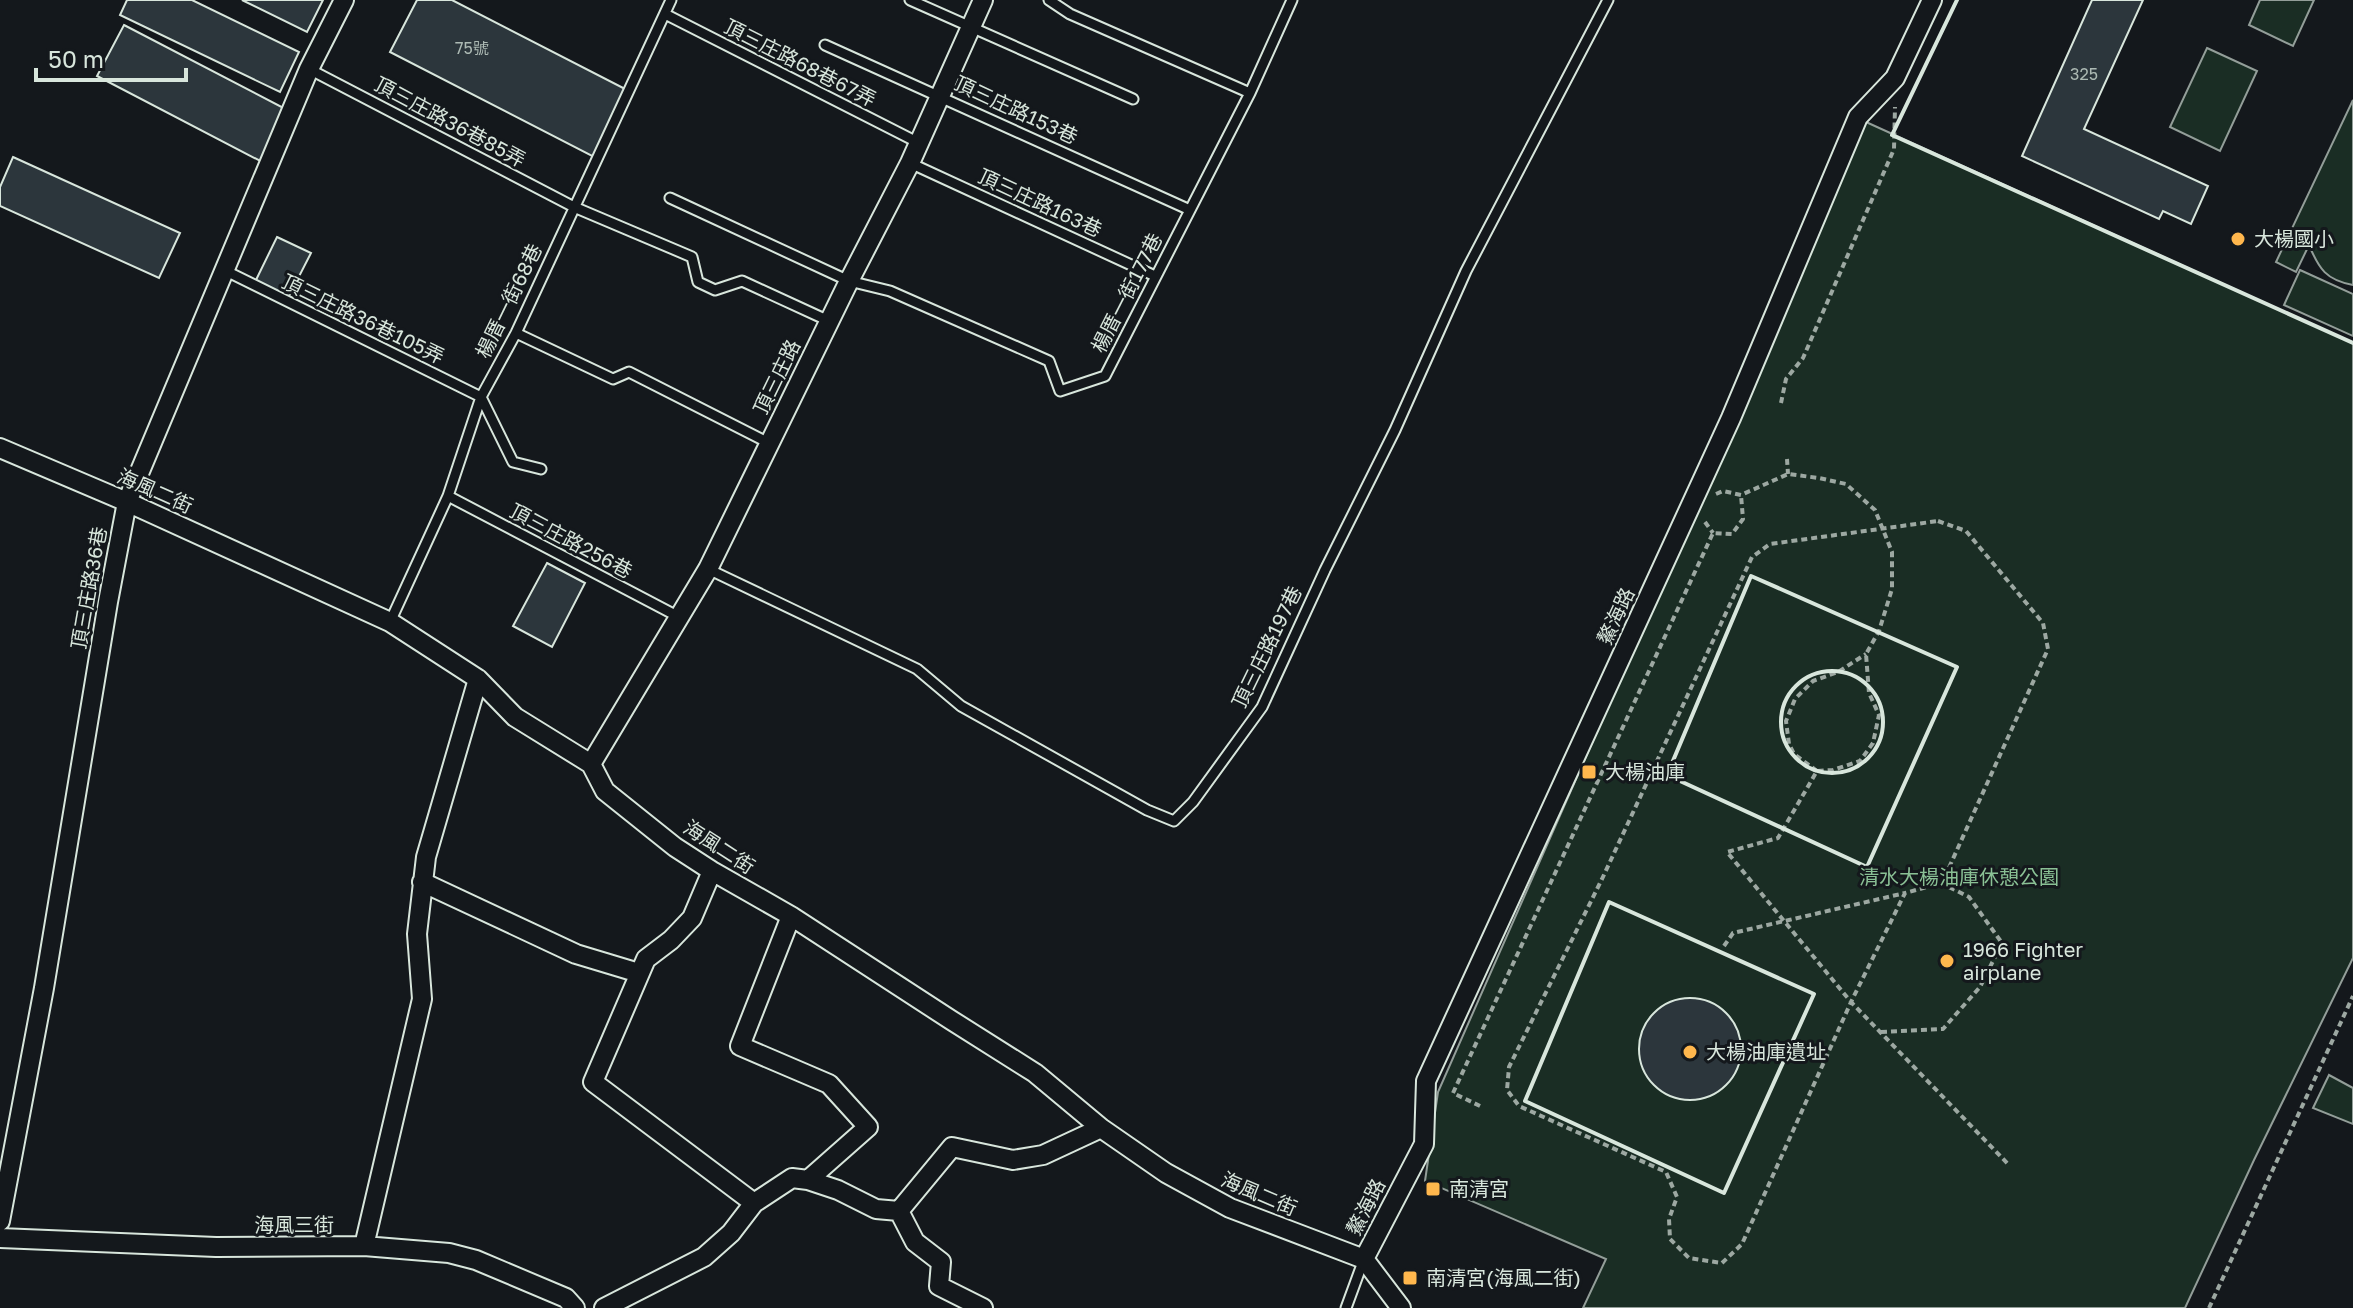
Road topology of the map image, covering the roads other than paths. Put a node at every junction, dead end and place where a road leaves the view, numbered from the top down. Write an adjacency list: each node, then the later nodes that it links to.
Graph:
1 (344, 0): 12 (street, 頂三庄路36巷)
2 (671, 0): 9 (lane, 楊厝一街68巷)
3 (910, 0): 10 (lane)
4 (983, 0): 10 (street, 頂三庄路)
5 (1049, 0): 13 (lane)
6 (1292, 0): 13 (lane, 楊厝一街177巷)
7 (1608, 0): 32 (lane, 頂三庄路197巷)
8 (1932, 0): 48 (street, 鰲海路)
9 (665, 14): 16 (lane, 頂三庄路68巷67弄); 19 (lane, 楊厝一街68巷)
10 (972, 27): 14 (street, 頂三庄路); 15 (lane)
11 (825, 45): 14 (lane, 頂三庄路153巷)
12 (309, 69): 19 (lane, 頂三庄路36巷85弄); 21 (street, 頂三庄路36巷)
13 (1250, 93): 20 (lane, 楊厝一街177巷)
14 (941, 96): 16 (street, 頂三庄路); 20 (lane, 頂三庄路153巷)
15 (1133, 99)
16 (919, 143): 17 (street, 頂三庄路)
17 (910, 163): 22 (lane, 頂三庄路163巷); 23 (street, 頂三庄路)
18 (670, 198): 23 (lane, 楊厝一街177巷)
19 (574, 207): 24 (lane, 頂三庄路36巷85弄); 25 (lane, 楊厝一街68巷)
20 (1190, 210): 22 (lane, 楊厝一街177巷)
21 (224, 270): 26 (lane, 頂三庄路36巷105弄); 31 (street, 頂三庄路36巷)
22 (1155, 276): 23 (lane, 楊厝一街177巷)
23 (849, 281): 24 (street, 頂三庄路)
24 (829, 321): 27 (street, 頂三庄路)
25 (516, 333): 26 (lane, 楊厝一街68巷); 27 (lane)
26 (481, 397): 29 (lane); 30 (lane, 楊厝一街68巷)
27 (769, 443): 32 (street, 頂三庄路)
28 (0, 448): 31 (street, 海風二街)
29 (541, 469)
30 (448, 496): 33 (lane, 頂三庄路256巷); 34 (lane, 楊厝一街68巷)
31 (127, 502): 34 (street, 海風二街); 45 (street, 頂三庄路36巷)
32 (708, 569): 33 (street, 頂三庄路)
33 (679, 617): 36 (street, 頂三庄路)
34 (390, 622): 35 (street, 海風二街)
35 (478, 679): 36 (street, 海風二街); 38 (street)
36 (591, 764): 37 (street, 海風二街)
37 (712, 871): 39 (street, 海風二街); 40 (street)
38 (422, 882): 40 (street); 47 (street)
39 (791, 916): 41 (street, 海風二街); 42 (street)
40 (639, 973): 43 (street)
41 (1101, 1128): 44 (street); 48 (street, 海風二街)
42 (808, 1180): 43 (street); 44 (street)
43 (754, 1203): 50 (street)
44 (899, 1211): 51 (street)
45 (0, 1221)
46 (0, 1238): 47 (street, 海風三街)
47 (364, 1246): 49 (street, 海風三街)
48 (1364, 1259): 52 (lane); 53 (street)
49 (575, 1308)
50 (604, 1308)
51 (983, 1308)
52 (1346, 1308)
53 (1401, 1308)

